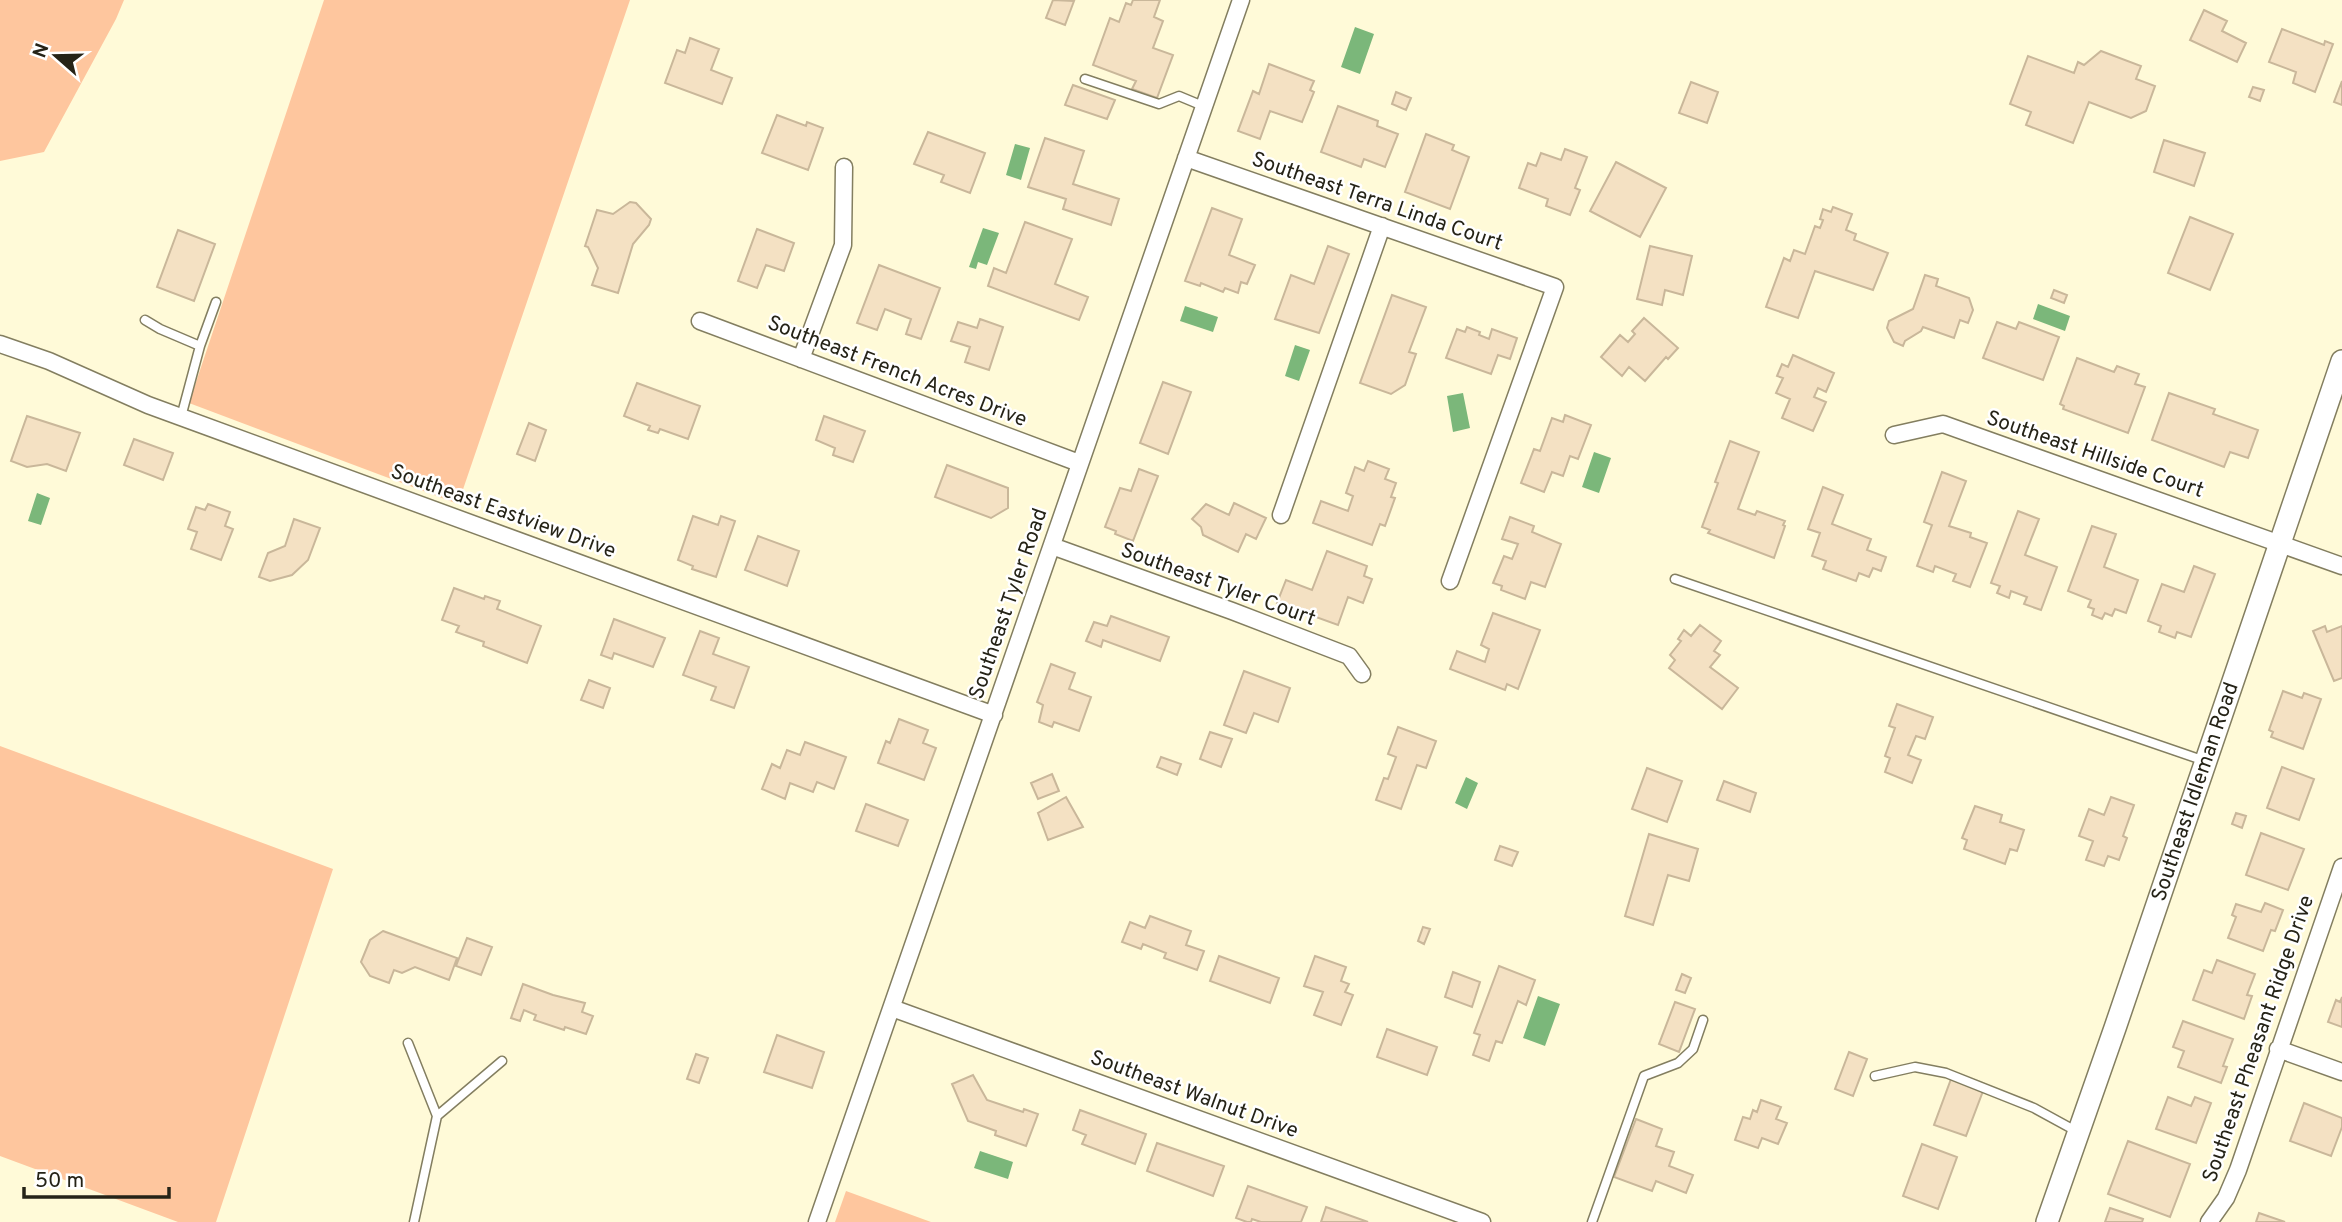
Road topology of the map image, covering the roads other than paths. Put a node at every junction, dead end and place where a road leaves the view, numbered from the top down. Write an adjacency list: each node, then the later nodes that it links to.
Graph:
1 (1241, 0): 3 (street, Southeast Tyler Road)
2 (1085, 79): 3 (lane)
3 (1203, 106): 4 (street, Southeast Tyler Road)
4 (1186, 158): 6 (street, Southeast Terra Linda Court); 16 (street, Southeast Tyler Road)
5 (844, 167): 12 (street)
6 (1382, 226): 17 (street); 22 (street, Southeast Terra Linda Court)
7 (216, 302): 11 (lane)
8 (145, 320): 11 (lane)
9 (700, 321): 12 (street, Southeast French Acres Drive)
10 (0, 344): 14 (street, Southeast Eastview Drive)
11 (200, 346): 14 (lane)
12 (801, 359): 16 (street, Southeast French Acres Drive)
13 (2342, 360): 18 (main road, Southeast Idleman Road)
14 (181, 416): 24 (street, Southeast Eastview Drive)
15 (1894, 435): 18 (street, Southeast Hillside Court)
16 (1079, 463): 19 (street, Southeast Tyler Road)
17 (1281, 514)
18 (2279, 542): 20 (street, Southeast Hillside Court); 25 (main road, Southeast Idleman Road)
19 (1052, 546): 23 (street, Southeast Tyler Court); 24 (street, Southeast Tyler Road)
20 (2342, 566)
21 (1675, 579): 25 (lane)
22 (1450, 582)
23 (1362, 674)
24 (994, 715): 27 (street, Southeast Tyler Road)
25 (2206, 761): 35 (main road, Southeast Idleman Road)
26 (2342, 867): 30 (street, Southeast Pheasant Ridge Drive)
27 (892, 1008): 37 (street, Southeast Tyler Road); 38 (street, Southeast Walnut Drive)
28 (1703, 1020): 39 (lane)
29 (408, 1043): 34 (lane)
30 (2278, 1049): 32 (street); 41 (street, Southeast Pheasant Ridge Drive)
31 (502, 1061): 34 (lane)
32 (2342, 1072)
33 (1875, 1076): 35 (lane)
34 (437, 1115): 36 (lane)
35 (2079, 1133): 40 (main road, Southeast Idleman Road)
36 (414, 1222)
37 (817, 1222)
38 (1482, 1222)
39 (1592, 1222)
40 (2047, 1222)
41 (2209, 1222)

